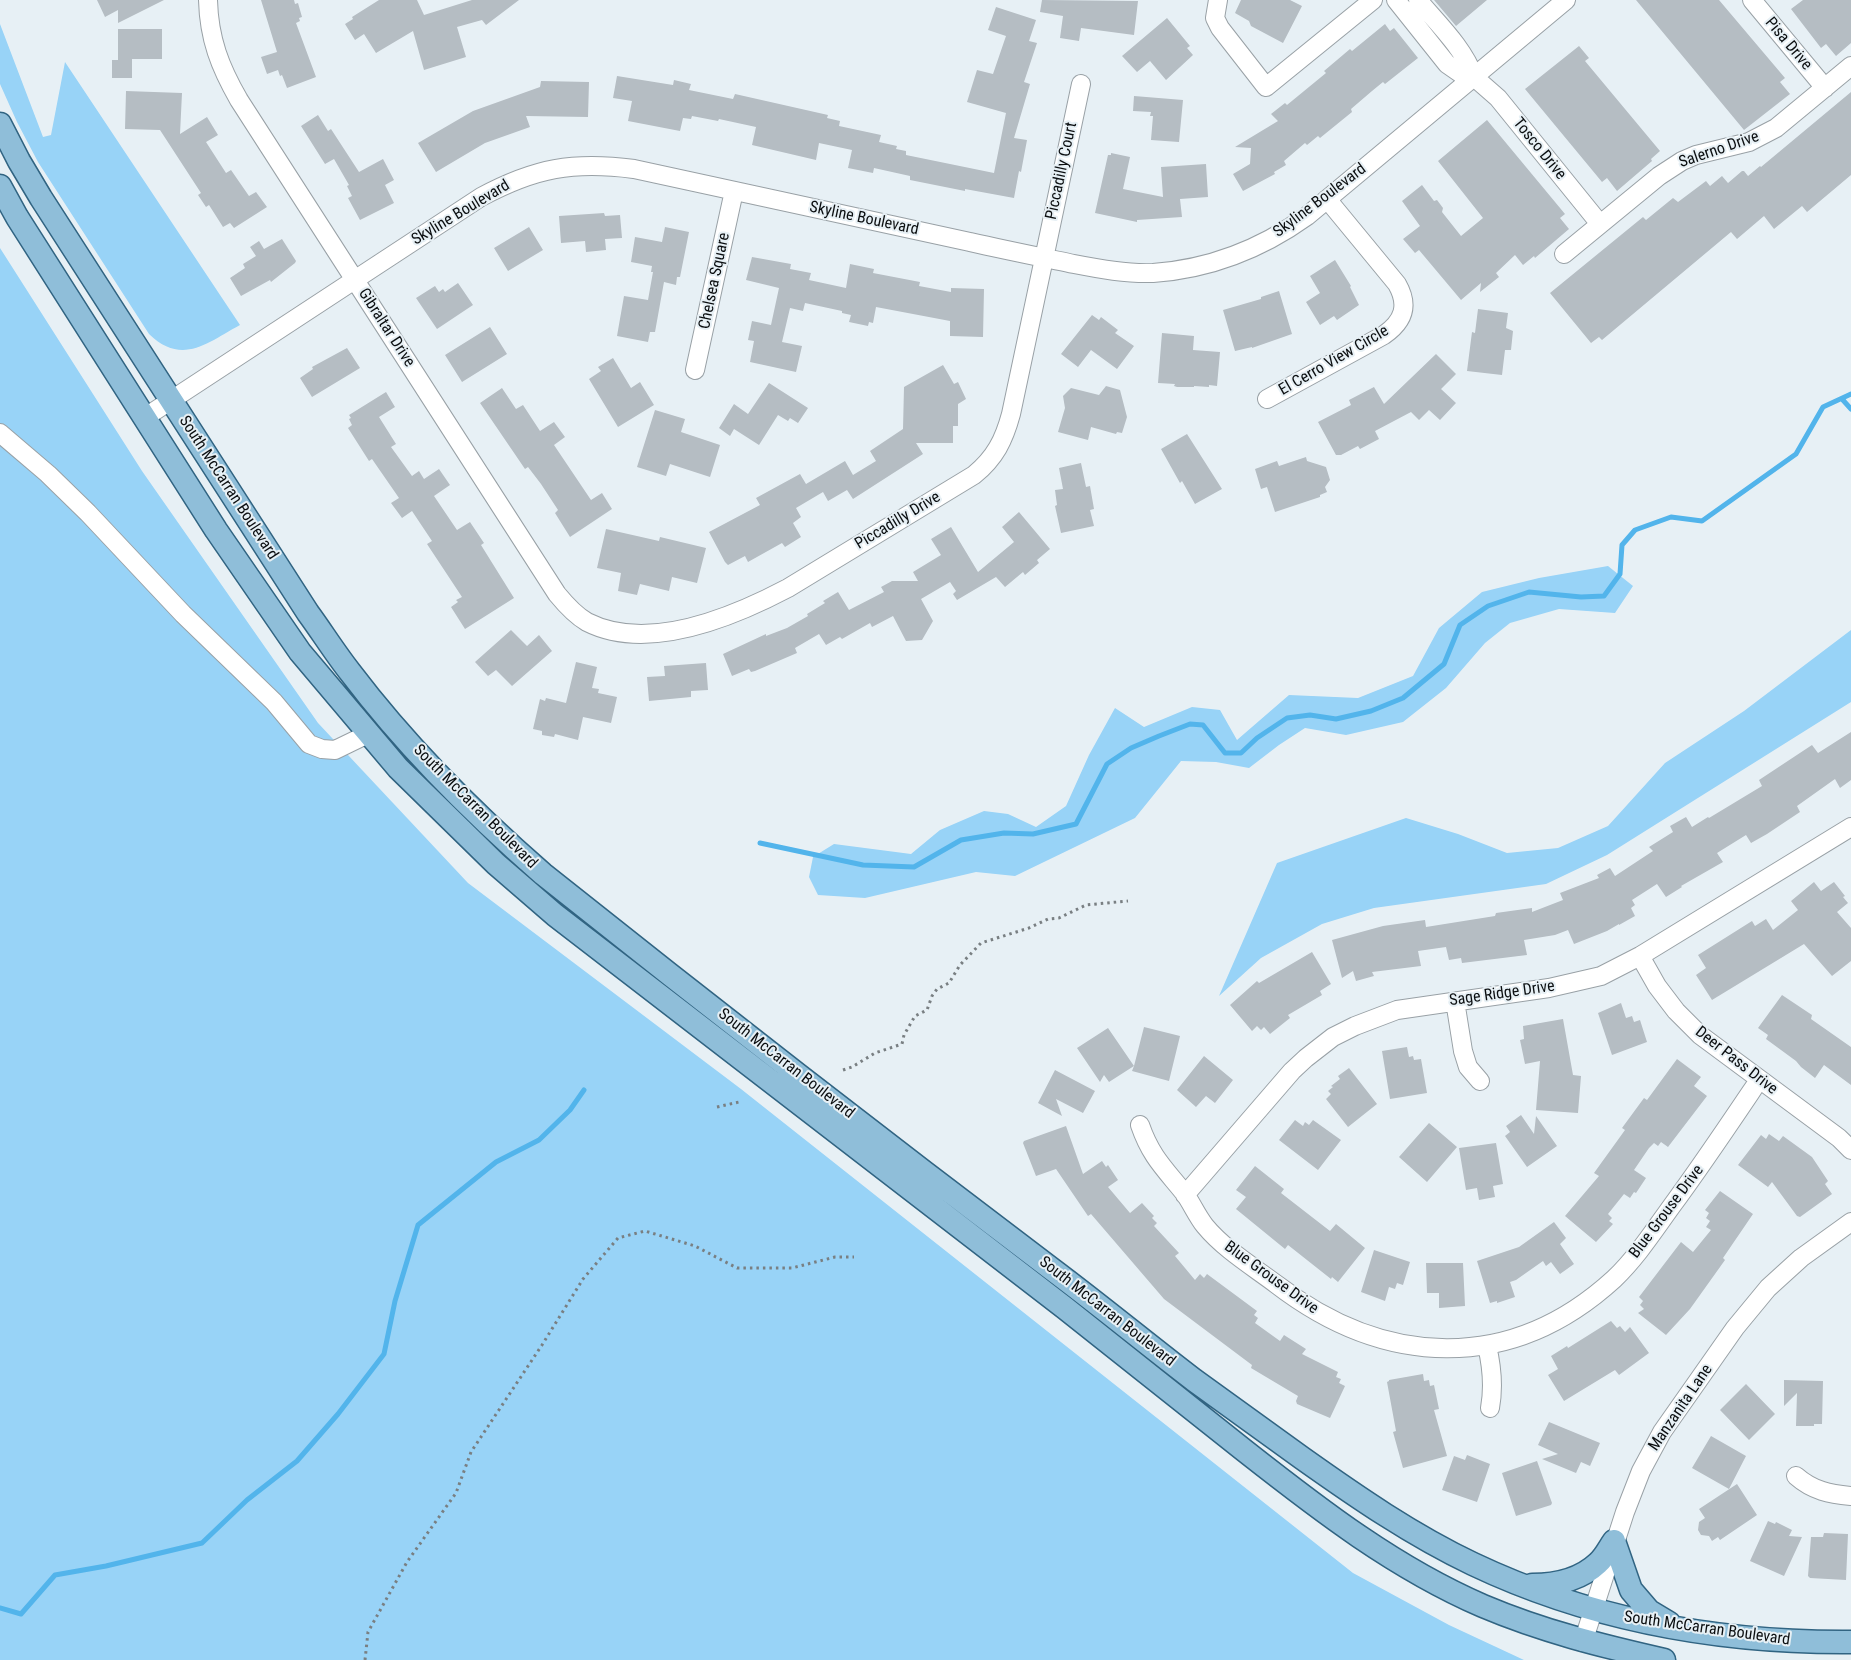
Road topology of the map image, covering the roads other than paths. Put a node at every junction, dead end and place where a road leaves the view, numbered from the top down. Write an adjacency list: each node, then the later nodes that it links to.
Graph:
1 (208, 0): 19 (street, Gibraltar Drive)
2 (1218, 0): 3 (street)
3 (1373, 0)
4 (1396, 0): 9 (street)
5 (1418, 0): 9 (street)
6 (1566, 0): 9 (street, Skyline Boulevard)
7 (1752, 0): 11 (street, Pisa Drive)
8 (1851, 66): 11 (street, Salerno Drive)
9 (1474, 77): 15 (street, Skyline Boulevard); 16 (street, Tosco Drive)
10 (1081, 84): 18 (street, Piccadilly Court)
11 (1825, 88): 16 (street, Salerno Drive)
12 (0, 124): 21 (main road, South McCarran Boulevard)
13 (0, 186): 23 (main road, South McCarran Boulevard)
14 (734, 191): 18 (street, Skyline Boulevard); 19 (street, Skyline Boulevard); 20 (street, Chelsea Square)
15 (1326, 199): 18 (street, Skyline Boulevard); 22 (street, El Cerro View Circle)
16 (1600, 224): 17 (street, Salerno Drive)
17 (1564, 254)
18 (1043, 258): 25 (street, Piccadilly Drive)
19 (355, 280): 21 (street, Skyline Boulevard); 25 (street, Gibraltar Drive)
20 (695, 370)
21 (171, 400): 23 (street, Skyline Boulevard); 41 (main road, South McCarran Boulevard)
22 (1267, 400)
23 (144, 418): 26 (main road, South McCarran Boulevard)
24 (0, 433): 26 (street)
25 (605, 629)
26 (368, 734): 44 (main road, South McCarran Boulevard)
27 (1851, 827): 28 (street, Sage Ridge Drive)
28 (1640, 956): 29 (street, Sage Ridge Drive); 30 (street, Deer Pass Drive)
29 (1455, 1001): 31 (street); 34 (street, Sage Ridge Drive)
30 (1759, 1080): 33 (street, Deer Pass Drive); 36 (street, Blue Grouse Drive)
31 (1480, 1081)
32 (1140, 1125): 34 (street, Blue Grouse Drive)
33 (1851, 1150)
34 (1185, 1194): 36 (street, Blue Grouse Drive)
35 (1851, 1222): 40 (street, Manzanita Lane)
36 (1487, 1346): 37 (street)
37 (1490, 1408)
38 (1796, 1476): 39 (street)
39 (1851, 1496)
40 (1614, 1541): 41 (main road); 42 (street, Manzanita Lane); 43 (main road)
41 (1522, 1585): 42 (main road, South McCarran Boulevard)
42 (1594, 1609): 43 (main road, South McCarran Boulevard); 44 (street, Manzanita Lane)
43 (1679, 1628): 45 (main road, South McCarran Boulevard)
44 (1583, 1642): 46 (main road, South McCarran Boulevard)
45 (1851, 1642)
46 (1664, 1660)

